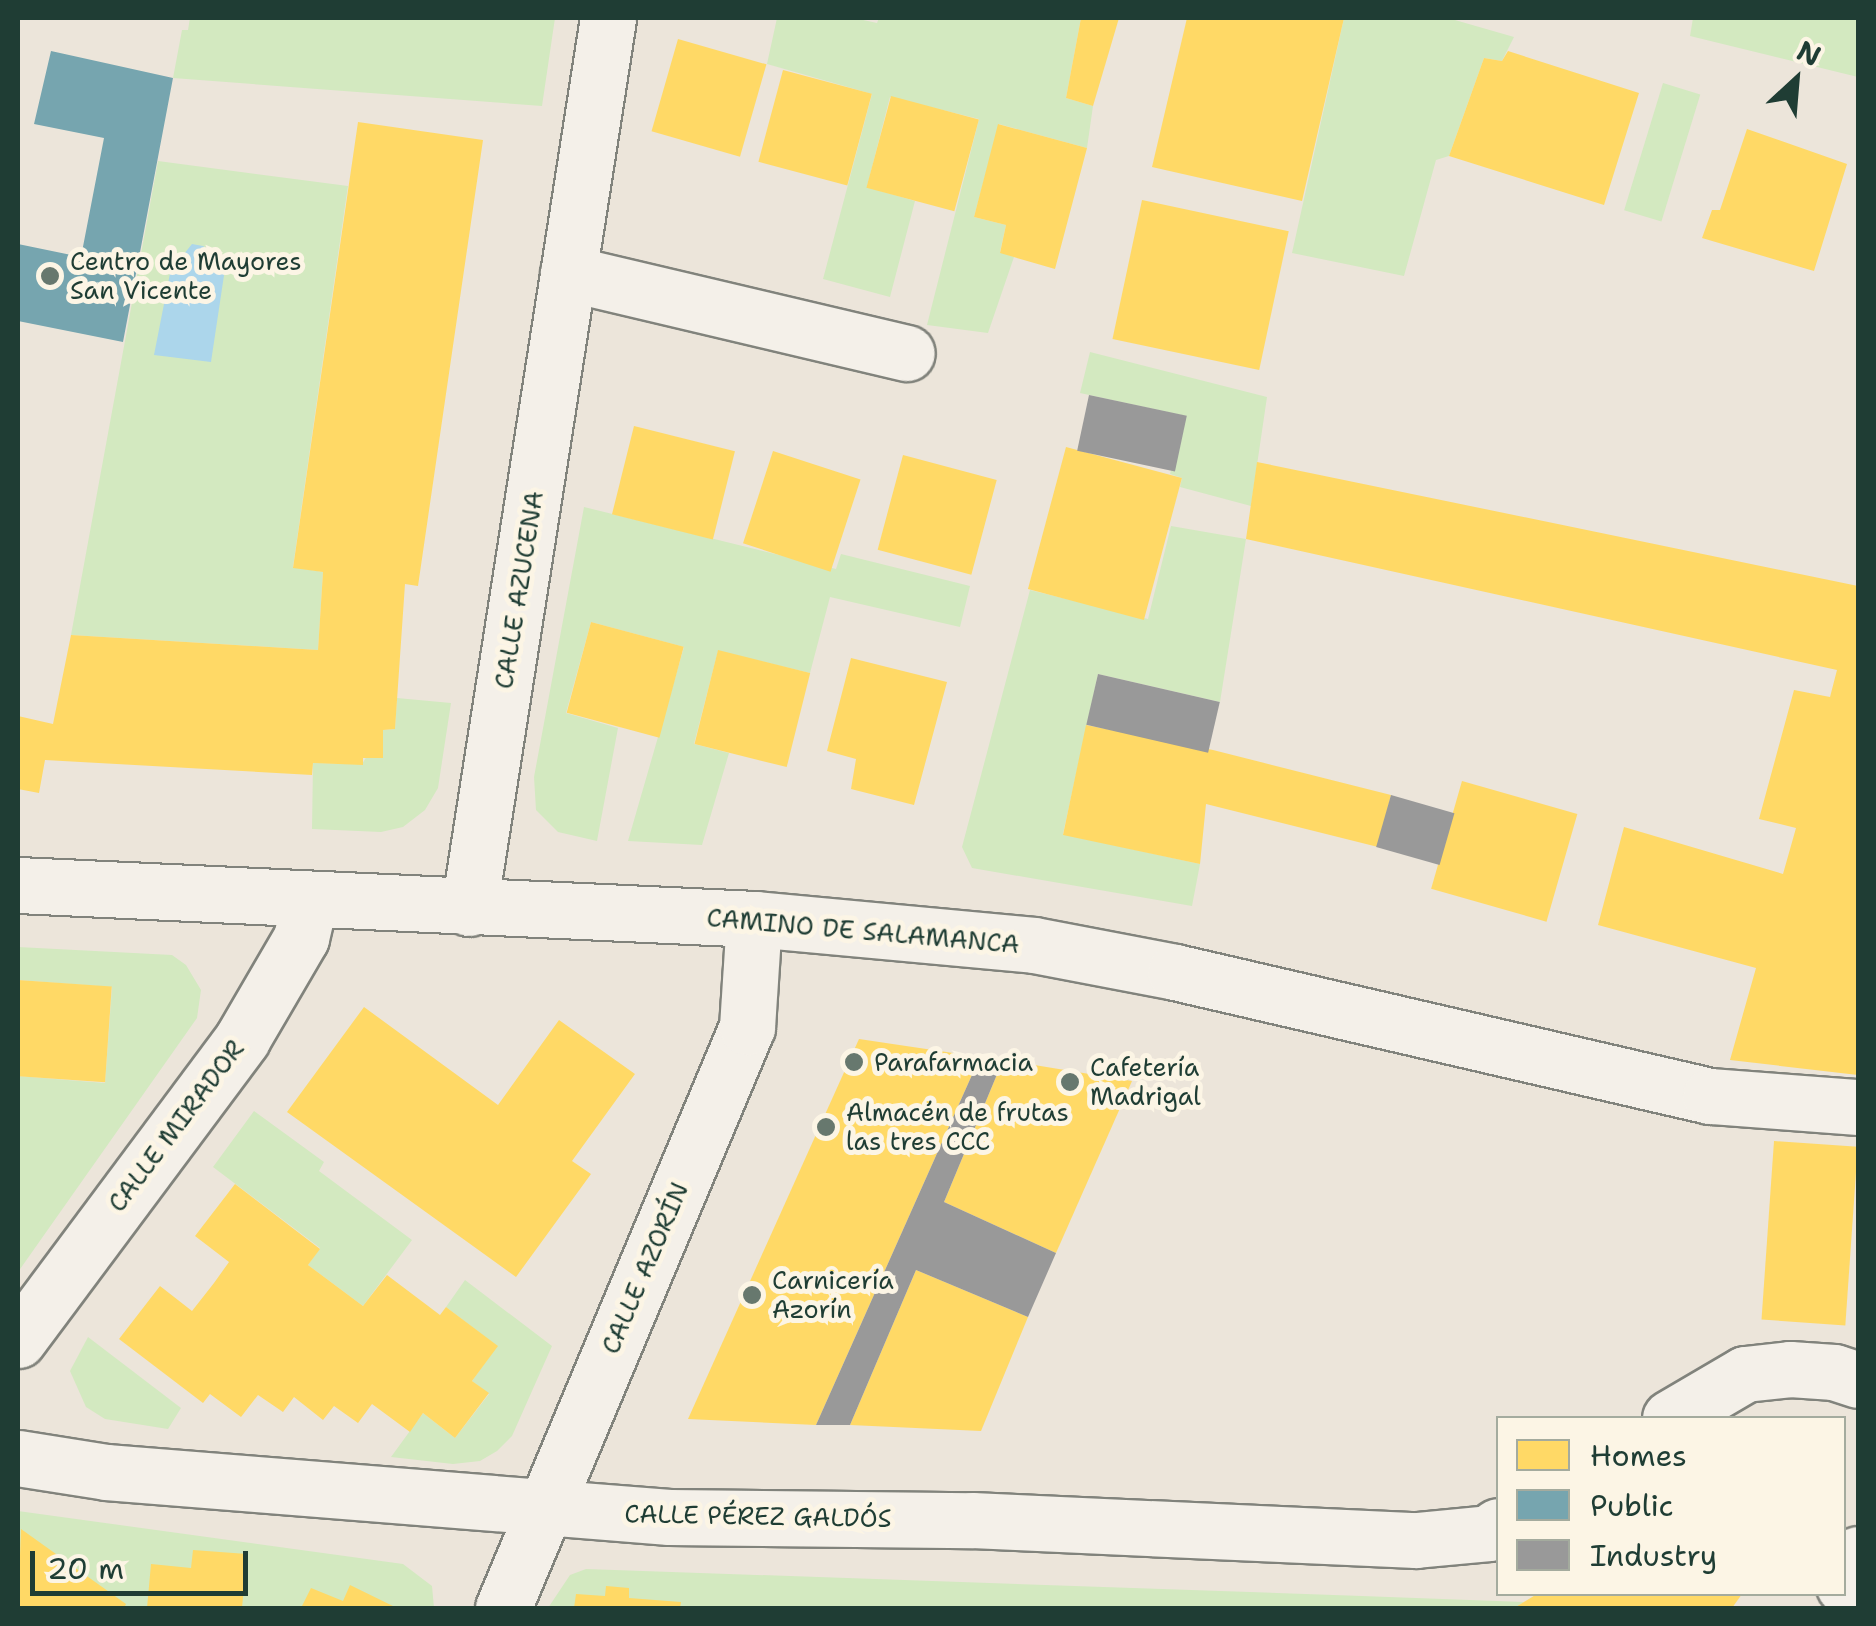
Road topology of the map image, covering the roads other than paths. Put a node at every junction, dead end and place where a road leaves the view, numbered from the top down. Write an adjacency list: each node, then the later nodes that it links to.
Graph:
1 (608, 18): 2 (street, CALLE AZUCENA)
2 (568, 273): 3 (street); 6 (street, CALLE AZUCENA)
3 (907, 353)
4 (18, 885): 5 (street, CAMINO DE SALAMANCA)
5 (310, 900): 6 (street, CAMINO DE SALAMANCA); 9 (street, CALLE MIRADOR)
6 (469, 908): 7 (street, CAMINO DE SALAMANCA)
7 (754, 919): 8 (street, CAMINO DE SALAMANCA); 13 (street, CALLE AZORÍN)
8 (1858, 1107)
9 (18, 1340)
10 (1858, 1380): 11 (street)
11 (1673, 1416)
12 (18, 1458): 13 (street, CALLE PÉREZ GALDÓS)
13 (546, 1508): 14 (street, CALLE PÉREZ GALDÓS); 17 (street, CALLE AZORÍN)
14 (1496, 1528)
15 (1858, 1554): 16 (street)
16 (1846, 1581)
17 (503, 1608)

